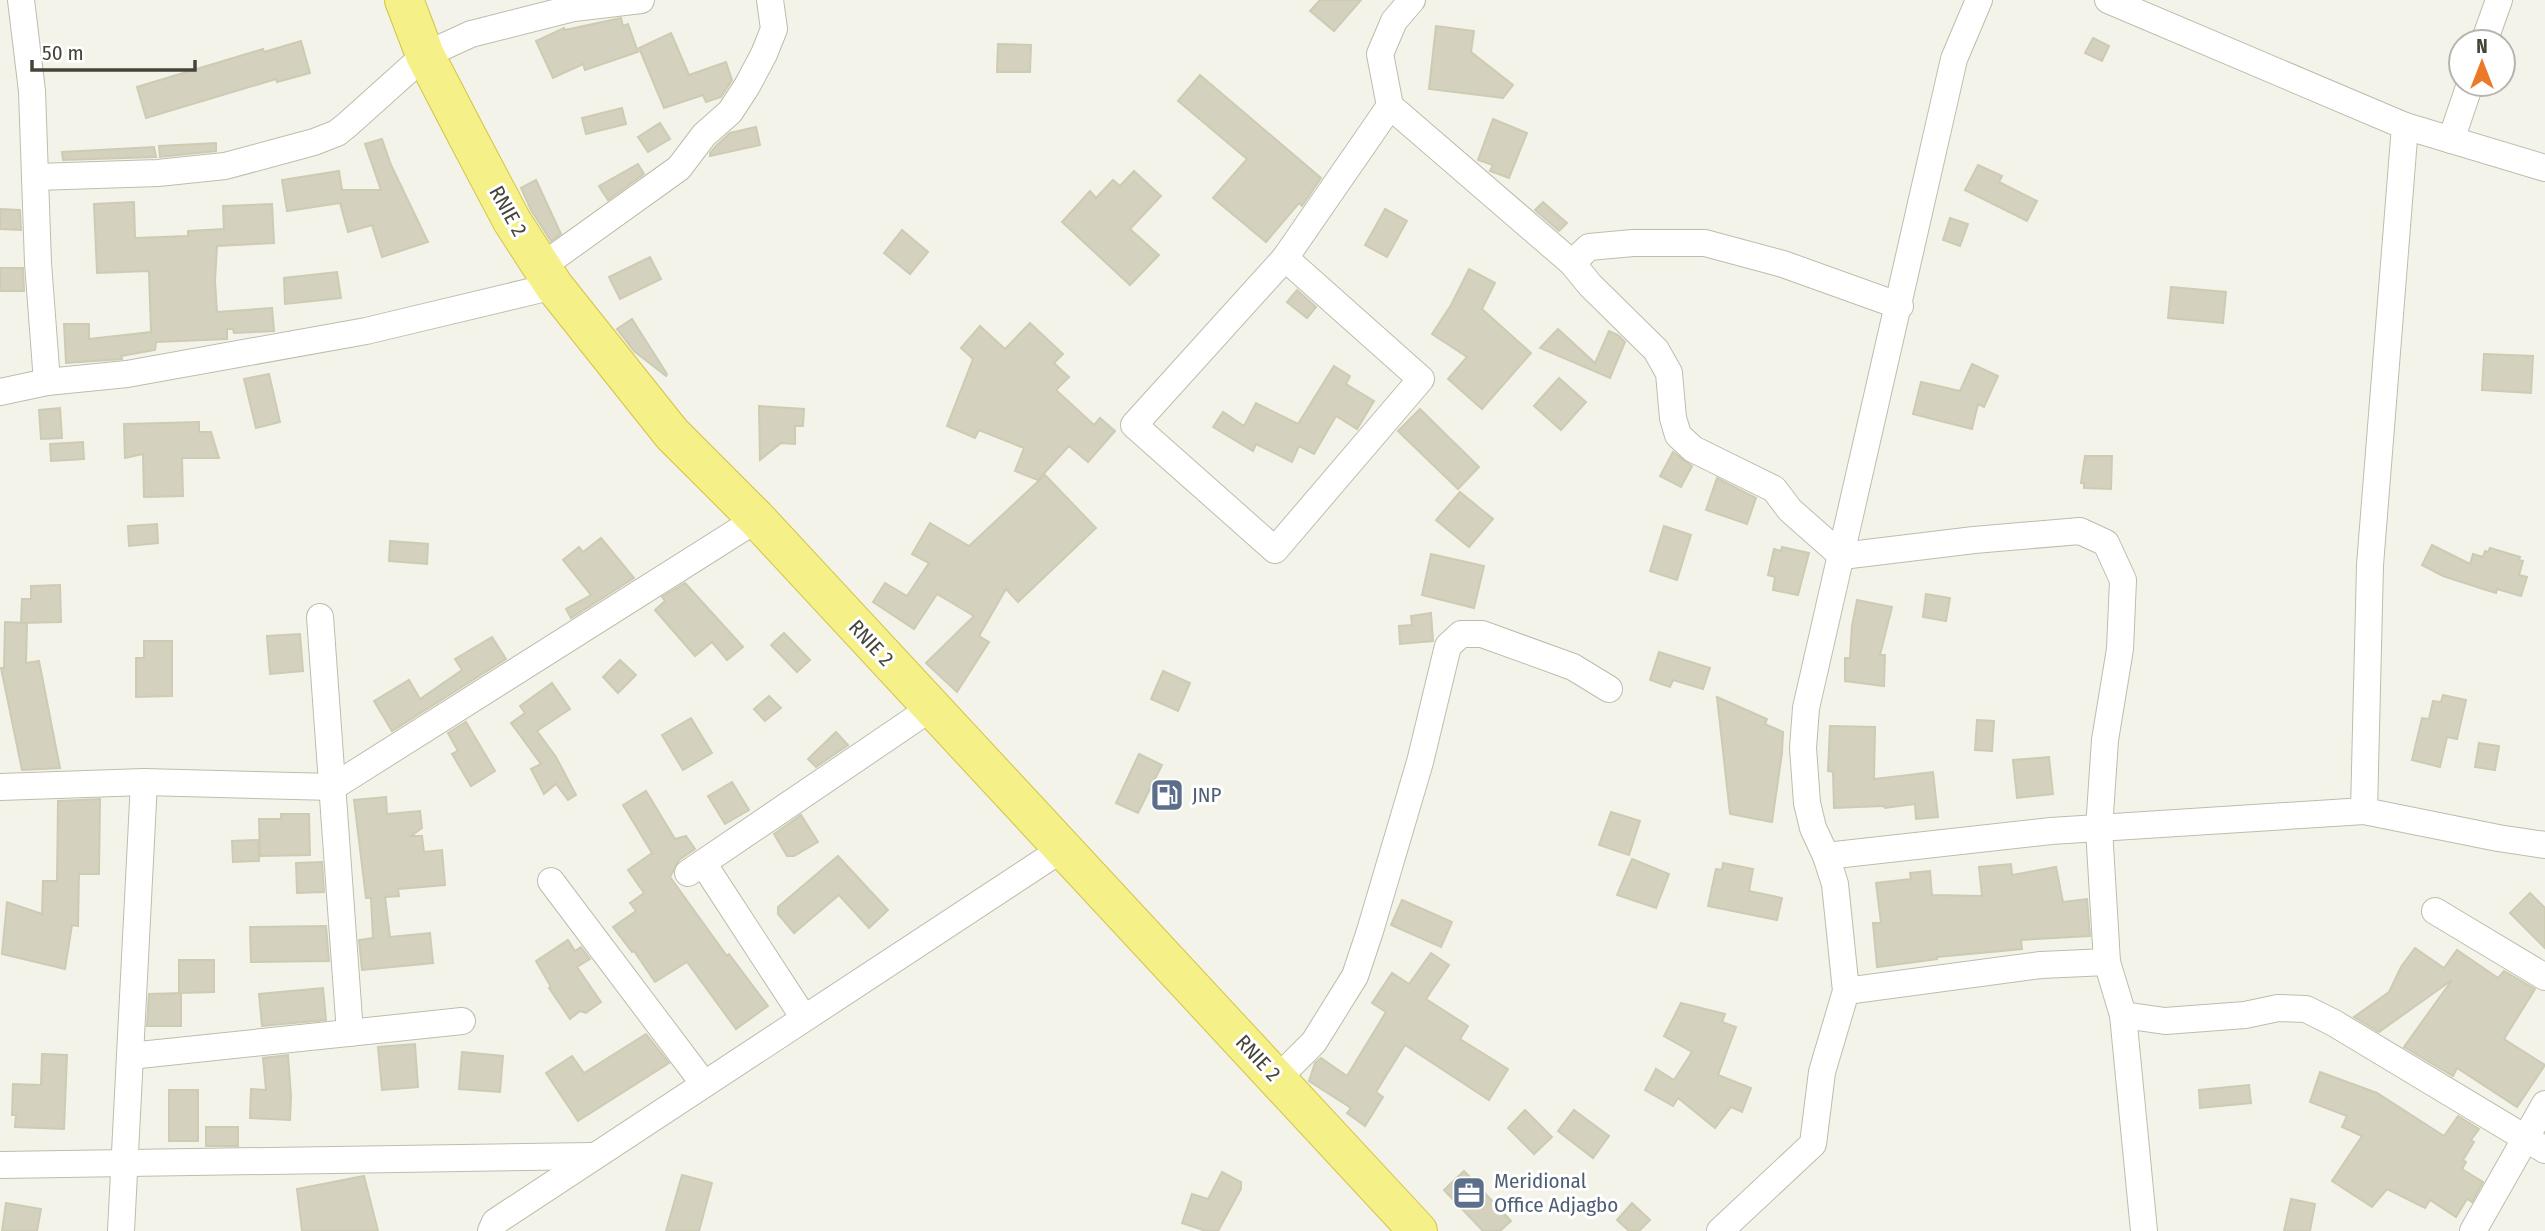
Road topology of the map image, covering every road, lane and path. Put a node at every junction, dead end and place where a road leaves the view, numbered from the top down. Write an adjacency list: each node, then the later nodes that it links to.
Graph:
1 (21, 0): 17 (street)
2 (404, 0): 11 (highway, RNIE 2 / RNIE 2)
3 (642, 0): 9 (street)
4 (770, 0): 20 (street)
5 (1412, 0): 13 (street)
6 (1979, 0): 21 (street)
7 (2108, 0): 14 (street)
8 (2498, 0): 10 (street)
9 (573, 4): 11 (street)
10 (2489, 28)
11 (425, 55): 17 (street); 20 (highway, RNIE 2 / RNIE 2)
12 (2465, 98): 15 (street)
13 (1390, 106): 18 (street); 19 (street)
14 (2405, 126): 15 (street); 32 (street)
15 (2451, 140): 16 (street)
16 (2545, 168)
17 (36, 177): 22 (street)
18 (1285, 258): 18 (street)
19 (1572, 263): 21 (street); 25 (street)
20 (548, 276): 22 (street); 24 (highway, RNIE 2 / RNIE 2)
21 (1900, 306): 25 (street)
22 (47, 382): 23 (street)
23 (0, 392)
24 (757, 519): 28 (highway, RNIE 2 / RNIE 2); 31 (street)
25 (1842, 556): 33 (street); 36 (street)
26 (320, 617): 31 (street)
27 (1609, 689): 47 (street)
28 (931, 708): 35 (highway, RNIE 2 / RNIE 2); 43 (street)
29 (144, 782): 30 (street); 31 (street); 46 (street)
30 (0, 786)
31 (333, 787): 45 (street)
32 (2364, 811): 33 (street); 34 (street)
33 (2099, 829): 36 (street); 39 (street)
34 (2545, 845)
35 (1062, 849): 43 (street); 47 (highway, RNIE 2 / RNIE 2)
36 (1826, 856): 41 (street)
37 (551, 881): 48 (street)
38 (2435, 911): 40 (street)
39 (2107, 962): 41 (street); 42 (street)
40 (2545, 977)
41 (1846, 991): 57 (street)
42 (2123, 1015): 50 (street); 58 (street)
43 (804, 1018): 48 (street)
44 (462, 1021): 45 (street)
45 (350, 1033): 46 (street)
46 (130, 1056): 52 (street)
47 (1278, 1078): 56 (highway, RNIE 2 / RNIE 2)
48 (704, 1084): 51 (street)
49 (2545, 1104): 50 (street)
50 (2535, 1144): 59 (street)
51 (594, 1156): 52 (street); 55 (street)
52 (125, 1161): 53 (street); 54 (street)
53 (0, 1165)
54 (121, 1231)
55 (491, 1231)
56 (1418, 1231)
57 (1720, 1231)
58 (2144, 1231)
59 (2473, 1231)

